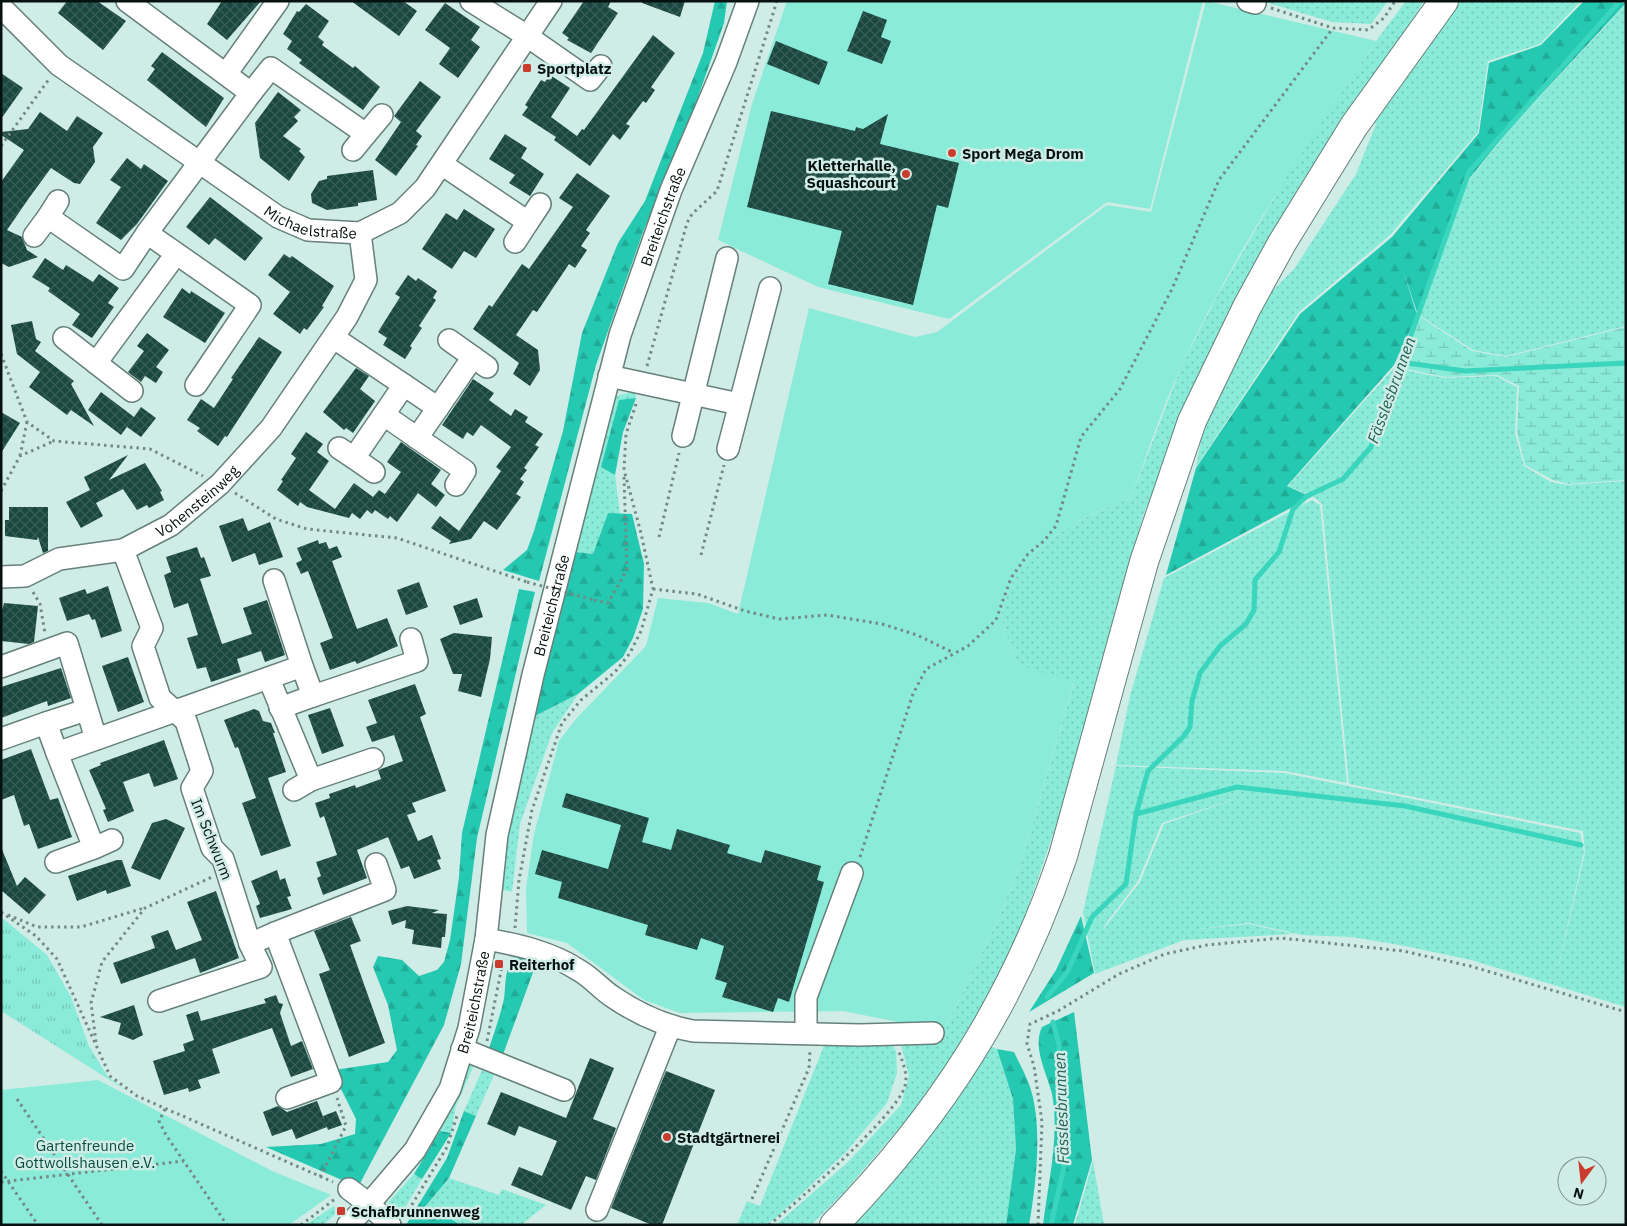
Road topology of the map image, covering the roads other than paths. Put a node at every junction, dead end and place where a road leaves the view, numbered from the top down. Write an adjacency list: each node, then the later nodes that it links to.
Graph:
1 (127, 1): 11 (street)
2 (278, 1): 9 (street)
3 (471, 1): 8 (street)
4 (551, 1): 8 (street, Michaelstraße)
5 (748, 1): 32 (street, Breiteichstraße)
6 (1444, 1): 81 (main road)
7 (1, 7): 15 (street, Michaelstraße)
8 (527, 36): 12 (street); 16 (street, Michaelstraße)
9 (244, 49): 10 (street); 11 (street)
10 (271, 68): 13 (street); 14 (street)
11 (226, 74): 13 (street)
12 (592, 79)
13 (251, 93): 15 (street)
14 (382, 115)
15 (198, 164): 19 (street); 20 (street, Michaelstraße)
16 (442, 165): 18 (street); 20 (street, Michaelstraße)
17 (540, 204): 18 (street)
18 (528, 222): 22 (street)
19 (147, 233): 23 (street); 25 (street)
20 (360, 233): 29 (street, Vohensteinweg)
21 (34, 236): 25 (street)
22 (515, 242)
23 (176, 254): 26 (street); 33 (street)
24 (727, 258): 36 (street)
25 (123, 269): 26 (street)
26 (150, 287): 31 (street)
27 (770, 288): 37 (street)
28 (64, 338): 31 (street)
29 (334, 338): 34 (street); 45 (street, Vohensteinweg)
30 (449, 340): 38 (street)
31 (96, 363): 35 (street)
32 (609, 376): 36 (street); 65 (street, Breiteichstraße)
33 (196, 385)
34 (404, 385): 38 (street); 39 (street)
35 (132, 391)
36 (694, 396): 37 (street); 40 (street)
37 (740, 404): 42 (street)
38 (438, 408): 41 (street)
39 (384, 415): 41 (street); 44 (street)
40 (683, 436)
41 (417, 438): 43 (street)
42 (728, 450)
43 (465, 471)
44 (374, 472)
45 (123, 550): 46 (street, Vohensteinweg); 55 (street, Im Schwurm)
46 (1, 577)
47 (274, 580): 49 (street)
48 (411, 639): 52 (street)
49 (302, 666): 51 (street); 52 (street)
50 (1, 667): 54 (street)
51 (269, 679): 53 (street); 55 (street)
52 (313, 696): 53 (street)
53 (280, 708): 60 (street)
54 (86, 710): 56 (street); 58 (street)
55 (175, 711): 58 (street); 66 (street, Im Schwurm)
56 (46, 723): 57 (street); 59 (street)
57 (1, 739)
58 (96, 739): 59 (street)
59 (58, 753): 61 (street)
60 (373, 759)
61 (56, 862)
62 (376, 864): 64 (street)
63 (852, 873): 71 (street)
64 (275, 933): 66 (street); 67 (street)
65 (486, 939): 70 (street); 73 (street, Breiteichstraße)
66 (250, 944): 68 (street, Im Schwurm)
67 (286, 959): 68 (street); 75 (street)
68 (261, 967): 69 (street)
69 (160, 1001)
70 (670, 1027): 71 (street); 78 (street)
71 (806, 1033): 72 (street)
72 (933, 1033)
73 (462, 1049): 74 (street); 77 (street, Breiteichstraße)
74 (564, 1090)
75 (287, 1098)
76 (348, 1189): 77 (street)
77 (369, 1204): 79 (street, Breiteichstraße); 80 (street)
78 (597, 1210)
79 (348, 1225)
80 (390, 1225)
81 (834, 1225)

